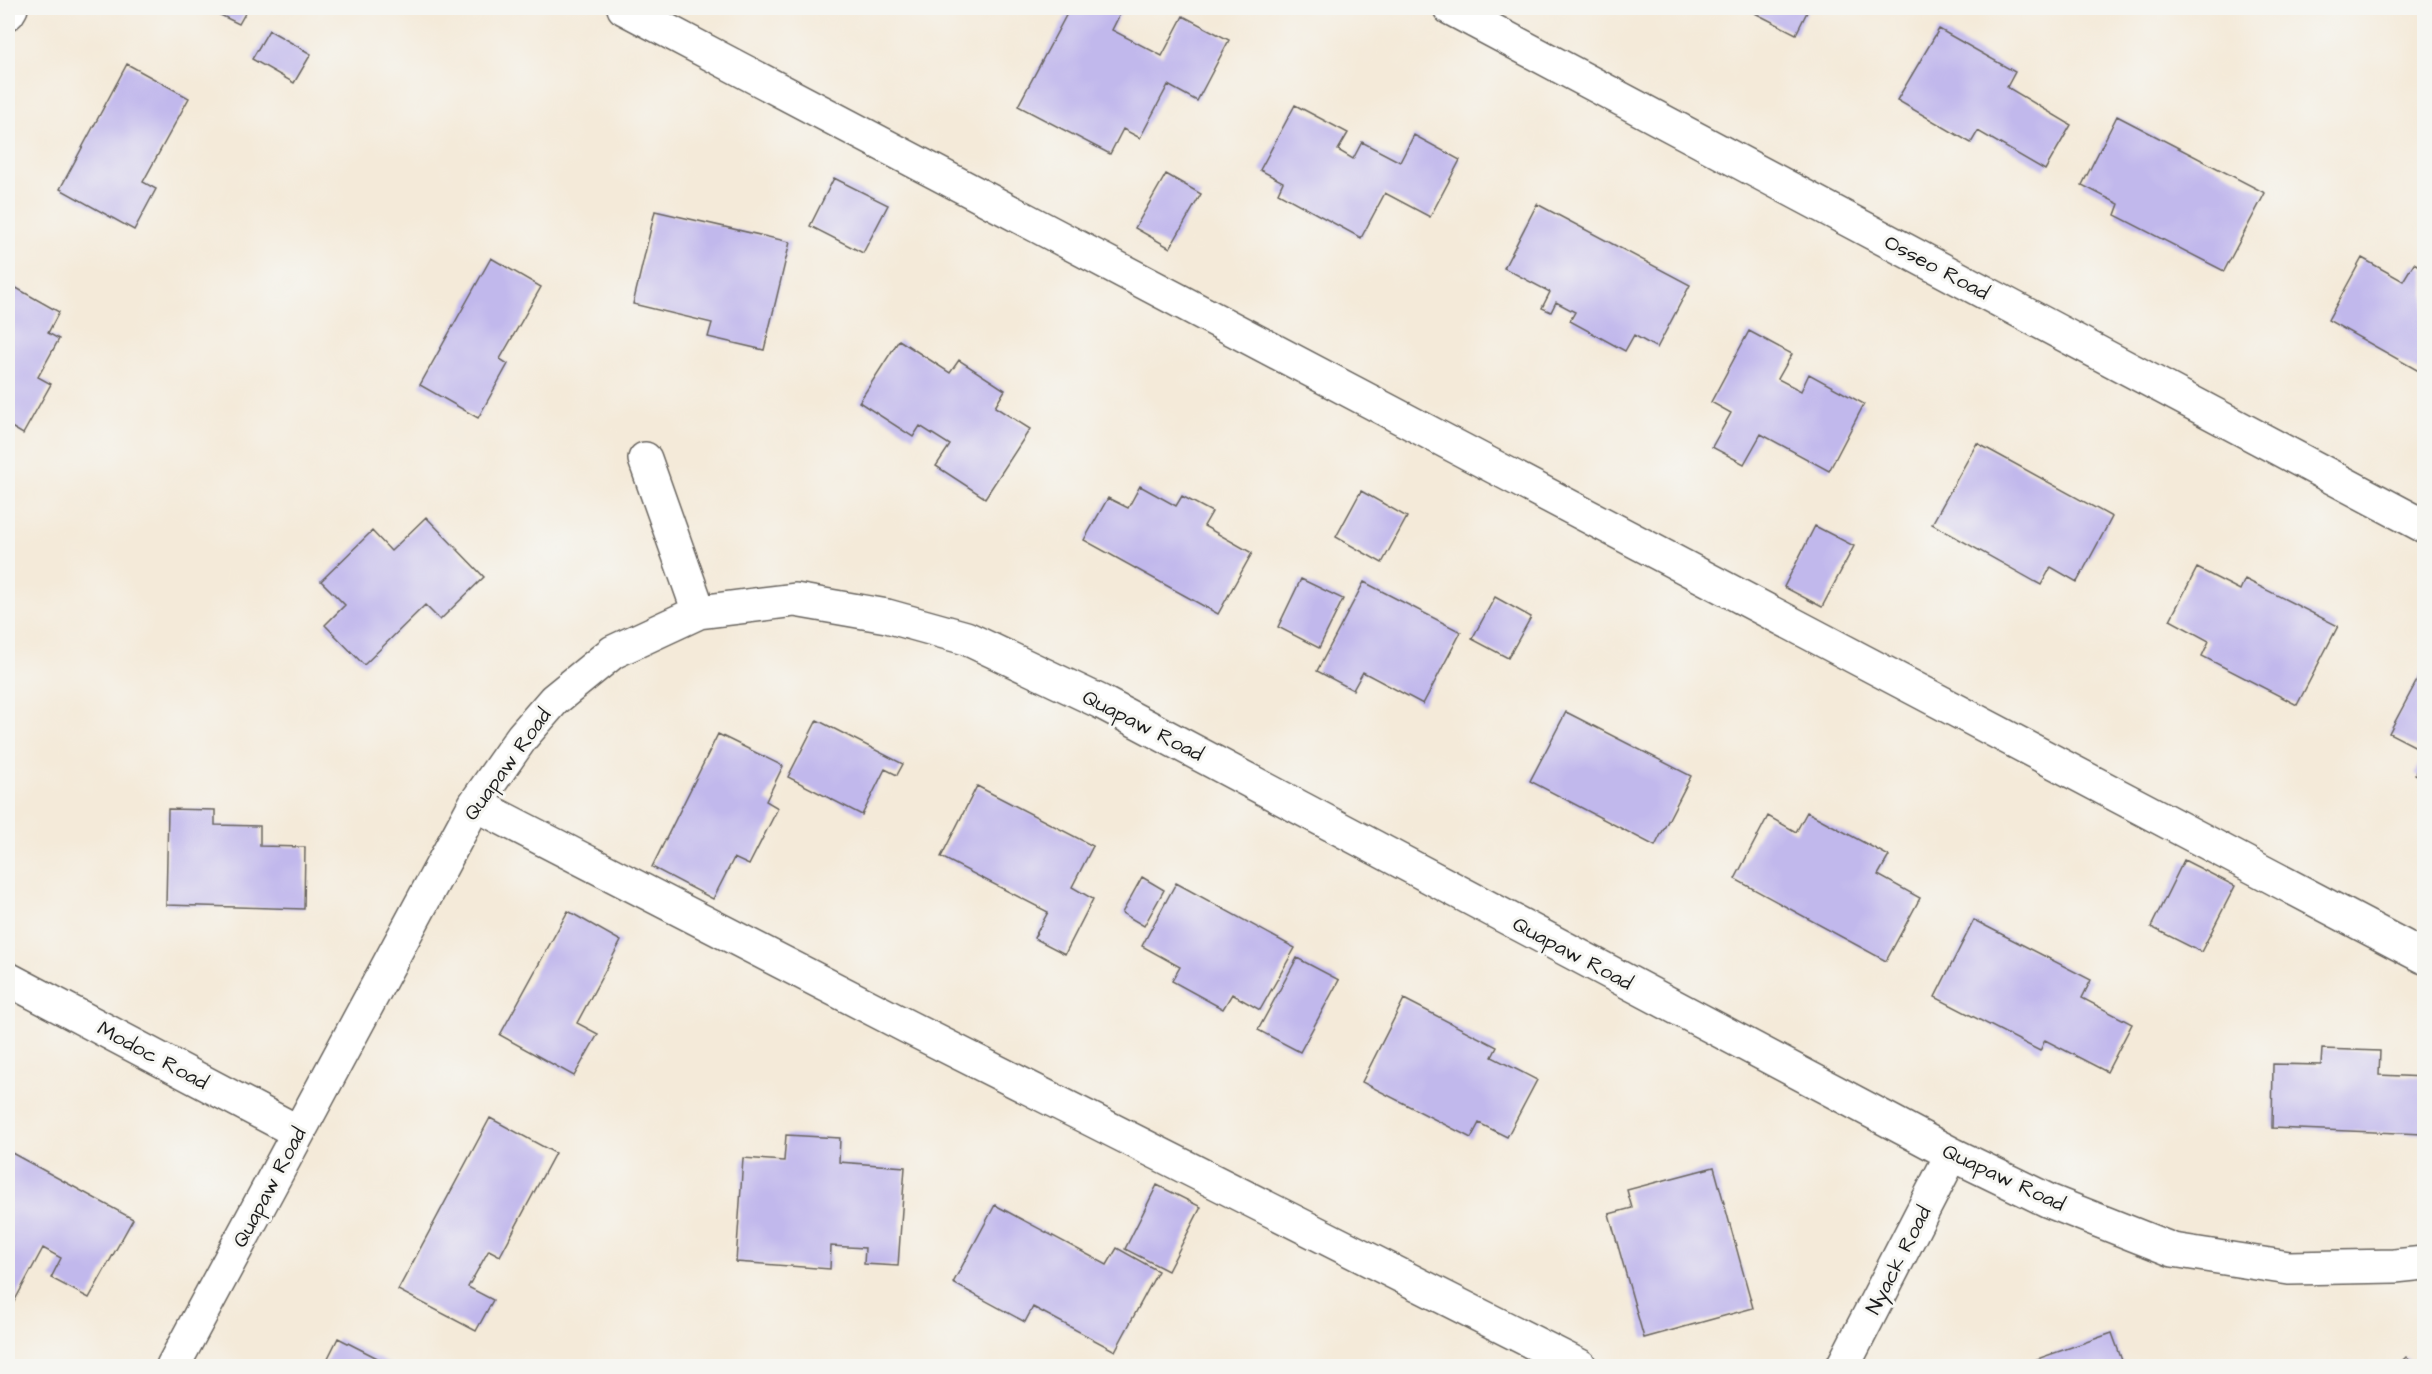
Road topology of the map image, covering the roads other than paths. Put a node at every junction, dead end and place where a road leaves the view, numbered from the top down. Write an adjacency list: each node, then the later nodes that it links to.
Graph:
1 (11, 8): 4 (street)
2 (624, 8): 9 (street)
3 (1450, 8): 6 (street, Osseo Road)
4 (8, 13)
5 (645, 459): 7 (street)
6 (2424, 526)
7 (699, 612): 8 (street, Quapaw Road); 12 (street, Quapaw Road)
8 (475, 804): 11 (street, Quapaw Road); 15 (street)
9 (2424, 957)
10 (8, 979): 11 (street, Modoc Road)
11 (298, 1132): 14 (street, Quapaw Road)
12 (1953, 1154): 13 (street, Quapaw Road); 16 (street, Nyack Road)
13 (2424, 1263)
14 (173, 1366)
15 (1580, 1366)
16 (1843, 1366)

